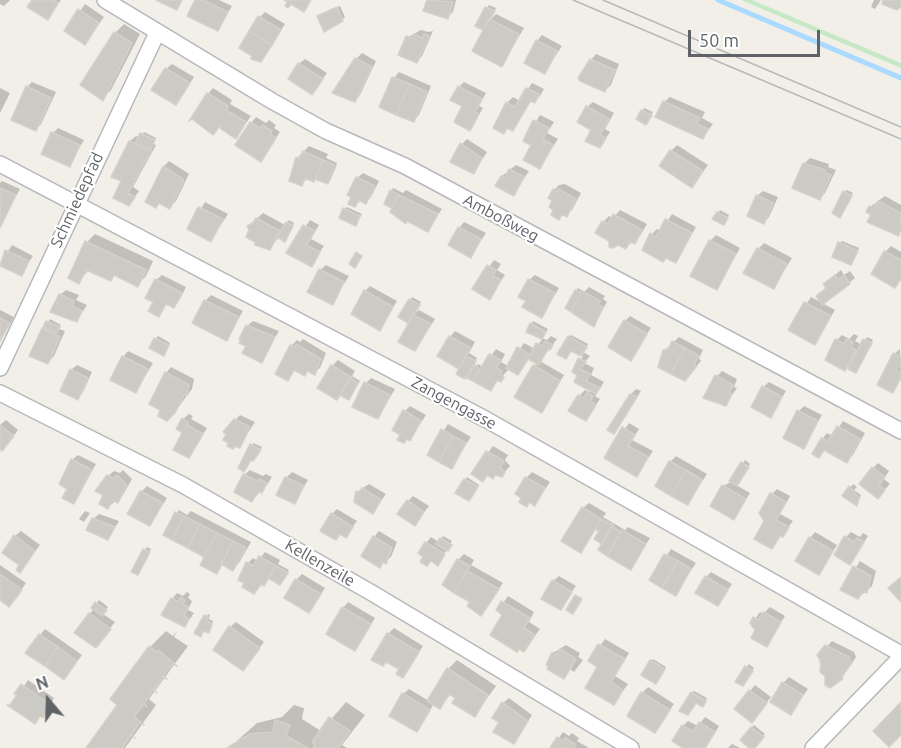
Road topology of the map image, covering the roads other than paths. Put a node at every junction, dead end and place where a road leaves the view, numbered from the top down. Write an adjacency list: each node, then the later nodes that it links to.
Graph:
1 (105, 0): 2 (street, Amboßweg)
2 (157, 33): 4 (street, Schmiedepfad); 7 (street, Amboßweg)
3 (0, 164): 4 (street, Zangengasse)
4 (76, 202): 5 (street, Schmiedepfad); 8 (street, Zangengasse)
5 (0, 368)
6 (0, 393): 9 (street, Kellenzeile)
7 (901, 430)
8 (901, 656): 10 (street)
9 (631, 748)
10 (813, 748)

